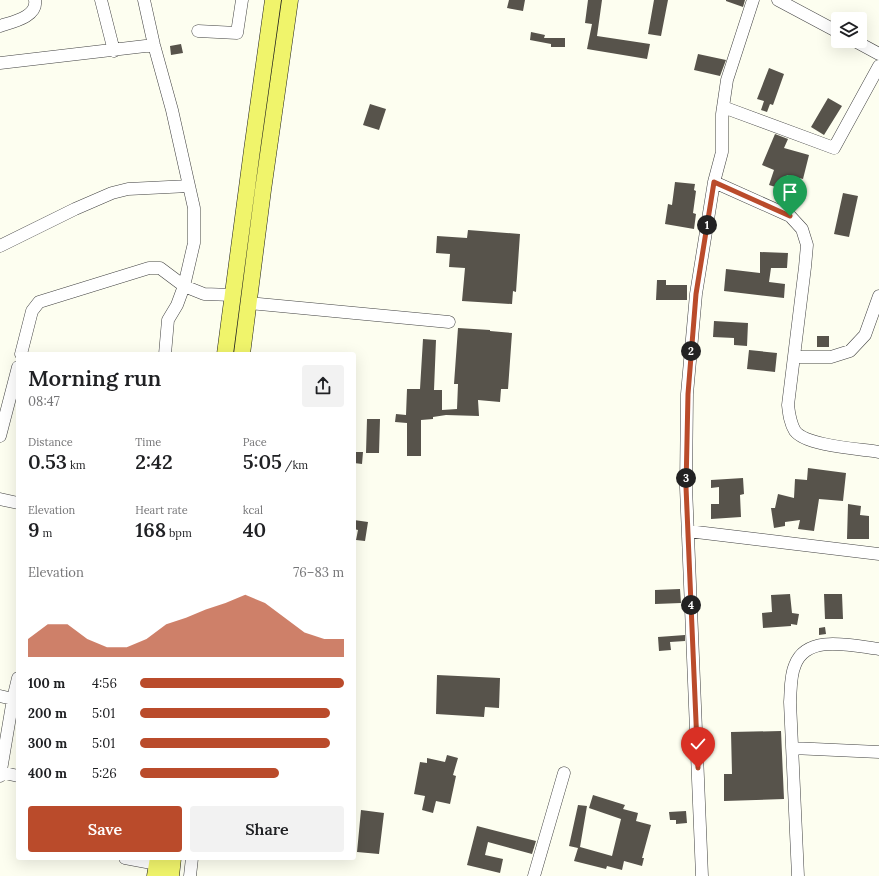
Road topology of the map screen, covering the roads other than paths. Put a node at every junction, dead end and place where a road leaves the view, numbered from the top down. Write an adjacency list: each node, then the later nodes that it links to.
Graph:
1 (35, 0): 9 (street)
2 (101, 0): 14 (street)
3 (144, 0): 12 (street)
4 (242, 0): 11 (street)
5 (273, 0): 23 (main road)
6 (290, 0): 25 (main road)
7 (753, 0): 18 (street)
8 (778, 0): 10 (street)
9 (0, 26)
10 (831, 28)
11 (198, 31)
12 (154, 45): 14 (street); 20 (street)
13 (867, 48): 15 (street)
14 (114, 51): 16 (street)
15 (879, 54)
16 (0, 63)
17 (879, 66): 18 (street)
18 (723, 107): 19 (street)
19 (714, 182): 31 (street); 37 (street)
20 (189, 186): 21 (street); 22 (street)
21 (0, 246)
22 (184, 286): 23 (street); 27 (street); 28 (street)
23 (233, 295): 29 (main road)
24 (879, 296): 31 (street)
25 (248, 303): 26 (street); 30 (main road)
26 (449, 322)
27 (22, 352)
28 (165, 352)
29 (225, 352)
30 (242, 352)
31 (794, 357): 34 (street)
32 (16, 375): 33 (street)
33 (0, 436)
34 (879, 452)
35 (0, 499): 36 (street)
36 (16, 503)
37 (688, 531): 38 (street); 55 (street)
38 (879, 554)
39 (879, 649): 43 (street)
40 (16, 686): 42 (street)
41 (0, 696): 42 (street)
42 (13, 699): 46 (street)
43 (792, 748): 44 (street); 56 (street)
44 (879, 752)
45 (564, 773): 54 (street)
46 (0, 774): 47 (street)
47 (16, 776)
48 (134, 860): 51 (street)
49 (173, 860): 52 (main road)
50 (192, 860): 53 (street)
51 (156, 866)
52 (171, 876)
53 (190, 876)
54 (534, 876)
55 (702, 876)
56 (798, 876)

